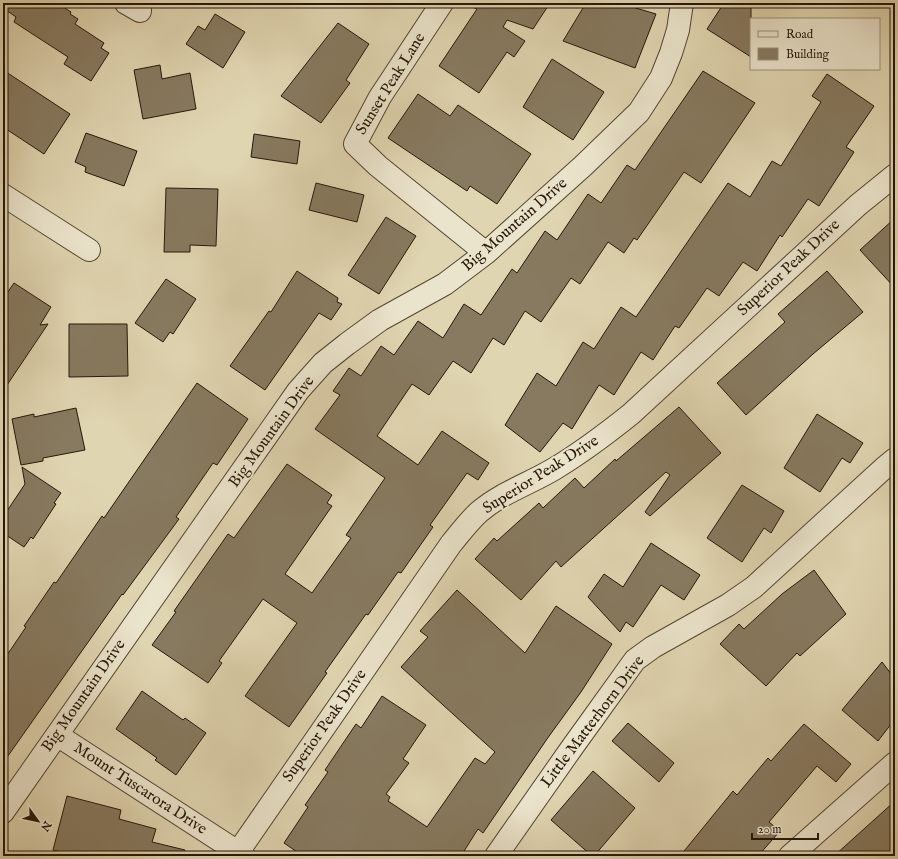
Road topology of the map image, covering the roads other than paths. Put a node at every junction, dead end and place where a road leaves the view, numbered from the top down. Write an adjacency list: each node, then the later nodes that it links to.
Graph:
1 (442, 3): 6 (street, Sunset Peak Lane)
2 (682, 3): 6 (street, Big Mountain Drive)
3 (895, 175): 11 (street, Superior Peak Drive)
4 (3, 195): 5 (street)
5 (89, 250)
6 (486, 253): 8 (street, Big Mountain Drive)
7 (895, 458): 12 (street, Little Matterhorn Drive)
8 (57, 735): 10 (street, Big Mountain Drive); 11 (street, Mount Tuscarora Drive)
9 (895, 763): 13 (street)
10 (3, 812)
11 (241, 854)
12 (496, 856)
13 (790, 856)

